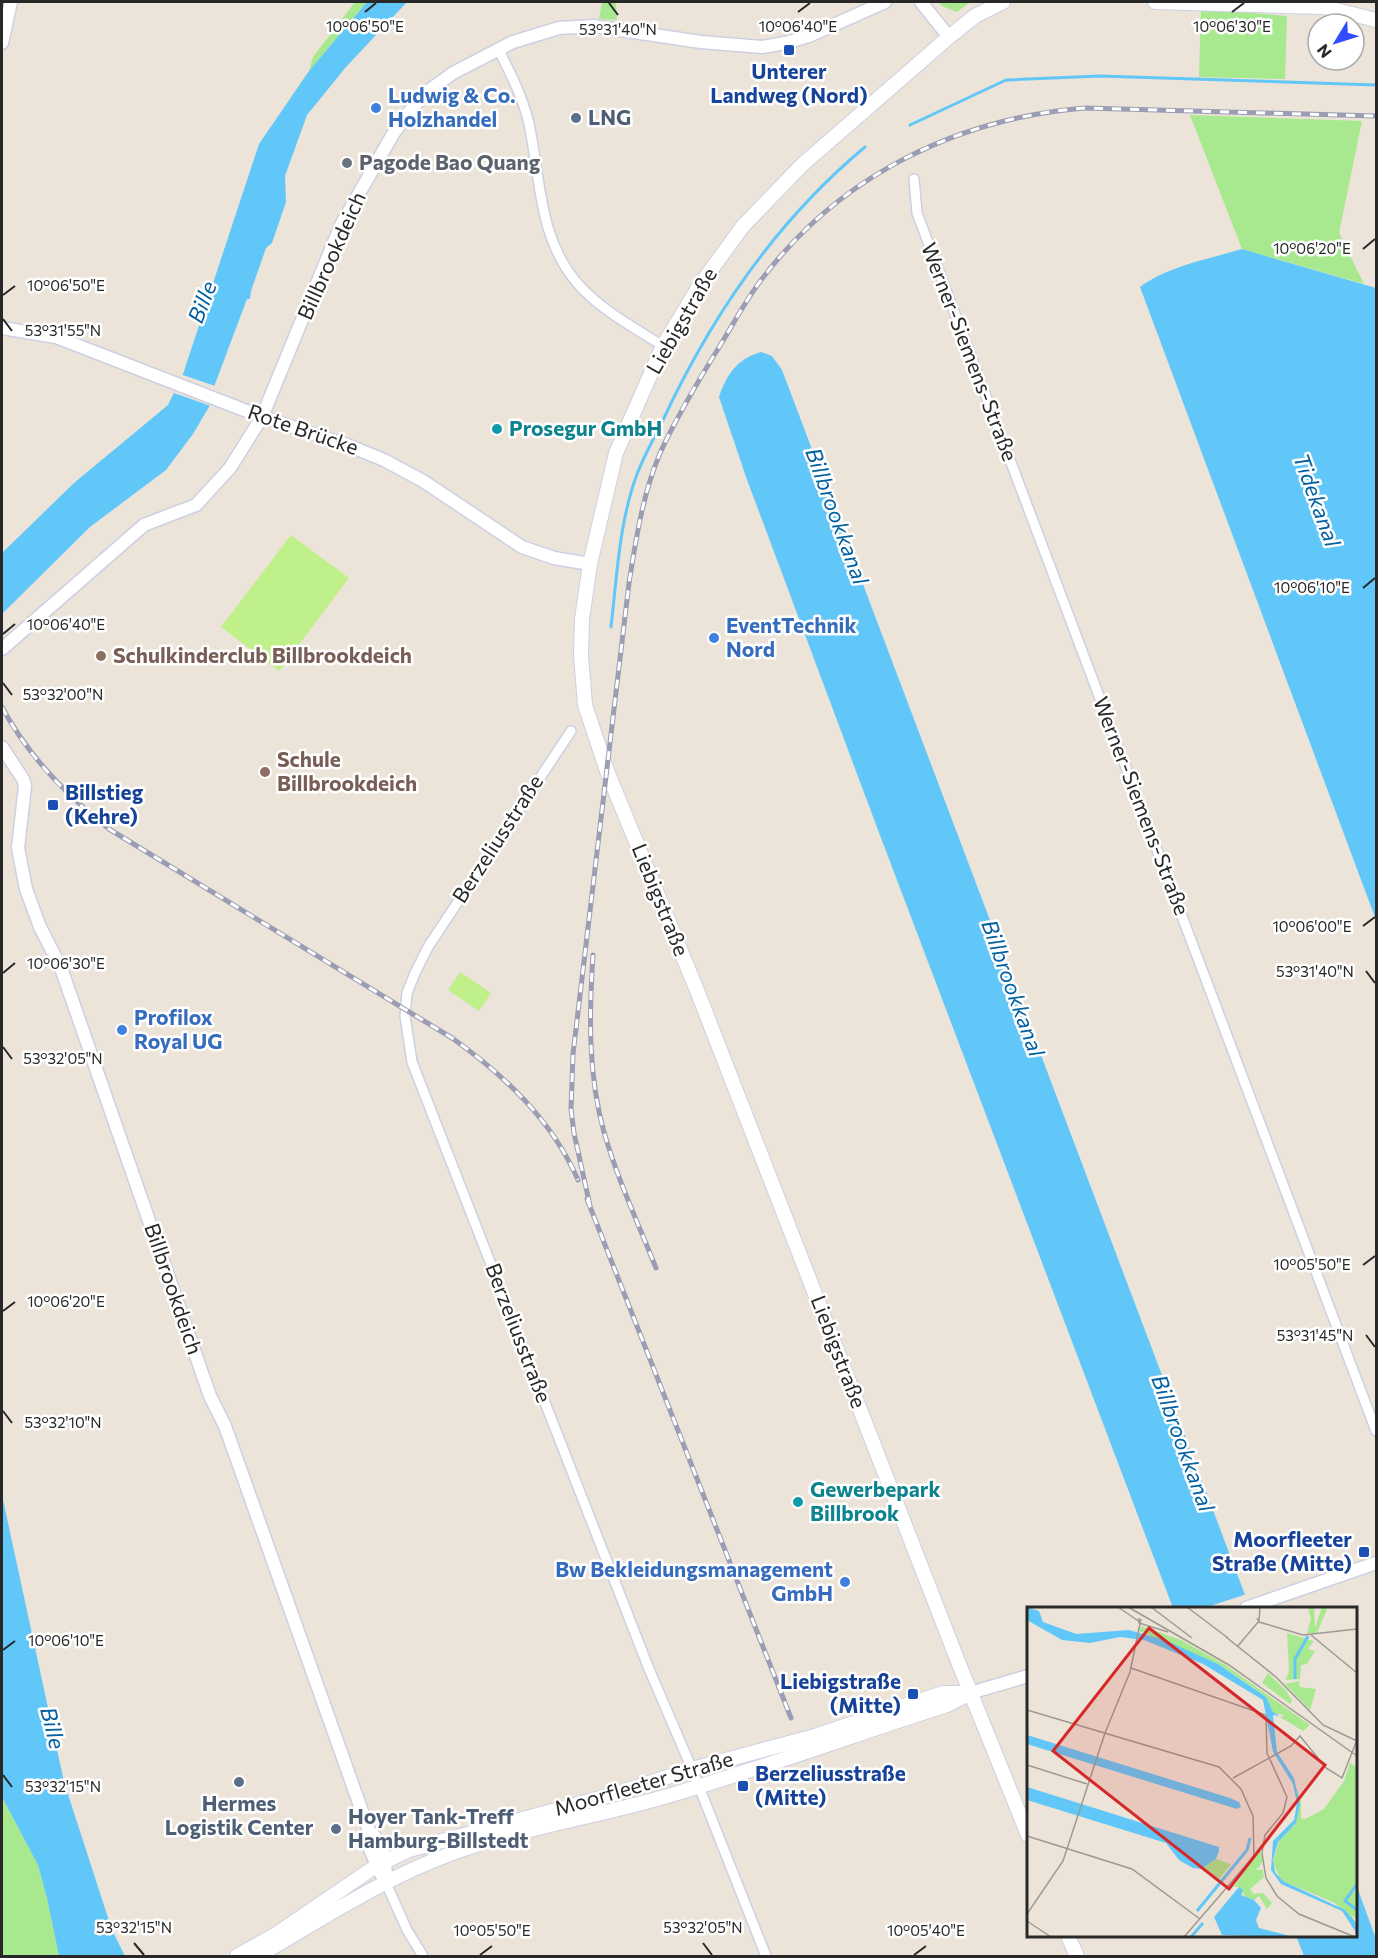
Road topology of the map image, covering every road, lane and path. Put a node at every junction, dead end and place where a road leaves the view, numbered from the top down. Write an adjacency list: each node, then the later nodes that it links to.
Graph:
1 (11, 2): 8 (street)
2 (885, 2): 9 (street, Billbrookdeich)
3 (921, 2): 7 (street)
4 (1003, 2): 7 (main road, Liebigstraße)
5 (1155, 2): 6 (main road)
6 (1377, 20)
7 (949, 37): 12 (main road, Liebigstraße)
8 (2, 43)
9 (498, 48): 12 (street); 13 (street, Billbrookdeich)
10 (914, 179): 18 (street, Werner-Siemens-Straße)
11 (2, 328): 13 (street, Rote Brücke)
12 (663, 346): 14 (main road, Liebigstraße)
13 (262, 417): 14 (street, Rote Brücke); 15 (street, Billbrookdeich)
14 (590, 564): 22 (main road, Liebigstraße)
15 (2, 649)
16 (571, 731): 23 (street, Berzeliusstraße)
17 (2, 747): 26 (street, Billbrookdeich)
18 (1377, 1431)
19 (1377, 1563): 20 (street)
20 (1249, 1607)
21 (1027, 1677): 22 (street, Moorfleeter Straße)
22 (970, 1693): 23 (main road, Moorfleeter Straße); 24 (main road, Moorfleeter Straße); 25 (main road, Liebigstraße)
23 (692, 1769): 24 (street, Berzeliusstraße); 26 (main road, Moorfleeter Straße)
24 (698, 1787): 27 (main road, Moorfleeter Straße); 32 (street, Berzeliusstraße)
25 (1027, 1830)
26 (381, 1863): 27 (street, Billbrookdeich); 29 (main road, Moorfleeter Straße)
27 (386, 1883): 30 (main road, Moorfleeter Straße); 31 (street, Billbrookdeich)
28 (1069, 1937): 33 (main road)
29 (237, 1956)
30 (258, 1956)
31 (423, 1956)
32 (766, 1956)
33 (1077, 1956)

